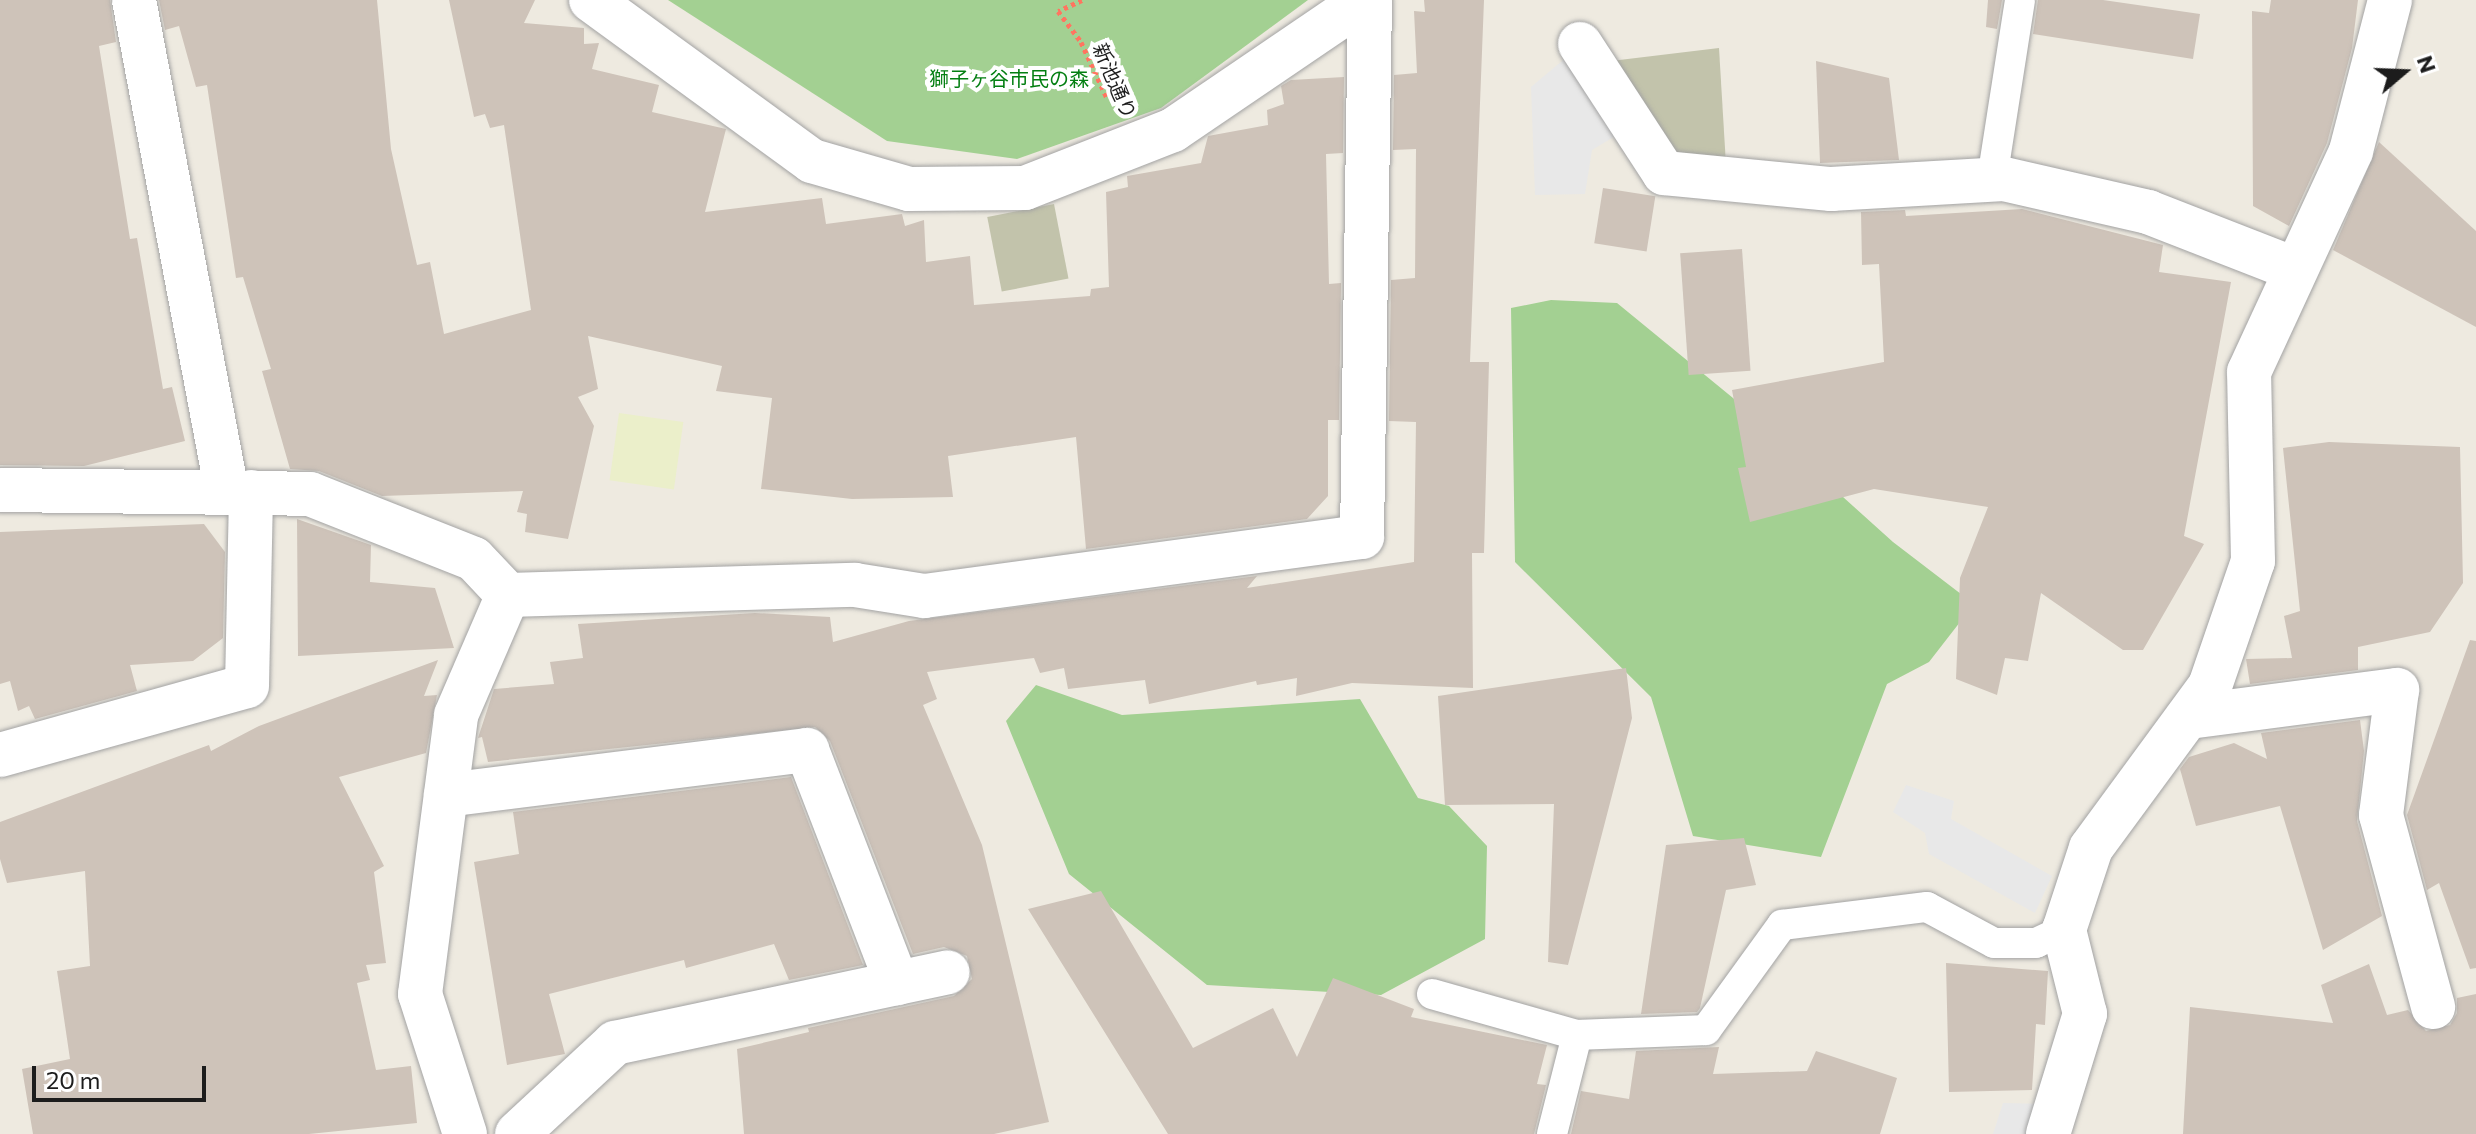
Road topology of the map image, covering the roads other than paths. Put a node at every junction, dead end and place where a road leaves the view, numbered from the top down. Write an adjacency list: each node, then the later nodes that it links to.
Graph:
1 (134, 0): 11 (street)
2 (591, 0): 3 (street)
3 (1364, 0)
4 (1370, 0): 12 (street)
5 (2020, 0): 8 (lane)
6 (2390, 0): 9 (street)
7 (1580, 44): 8 (street)
8 (1992, 179): 9 (street)
9 (2294, 269): 13 (street)
10 (0, 490): 11 (street)
11 (239, 492): 12 (street); 14 (street)
12 (508, 595): 15 (street)
13 (2188, 717): 16 (street); 20 (street)
14 (0, 755)
15 (446, 795): 18 (street); 22 (street)
16 (2064, 930): 21 (lane); 25 (street)
17 (948, 972): 18 (street)
18 (897, 983): 23 (street)
19 (1432, 994): 21 (lane)
20 (2433, 1007)
21 (1577, 1035): 24 (lane)
22 (465, 1134)
23 (517, 1134)
24 (1552, 1134)
25 (2048, 1134)

